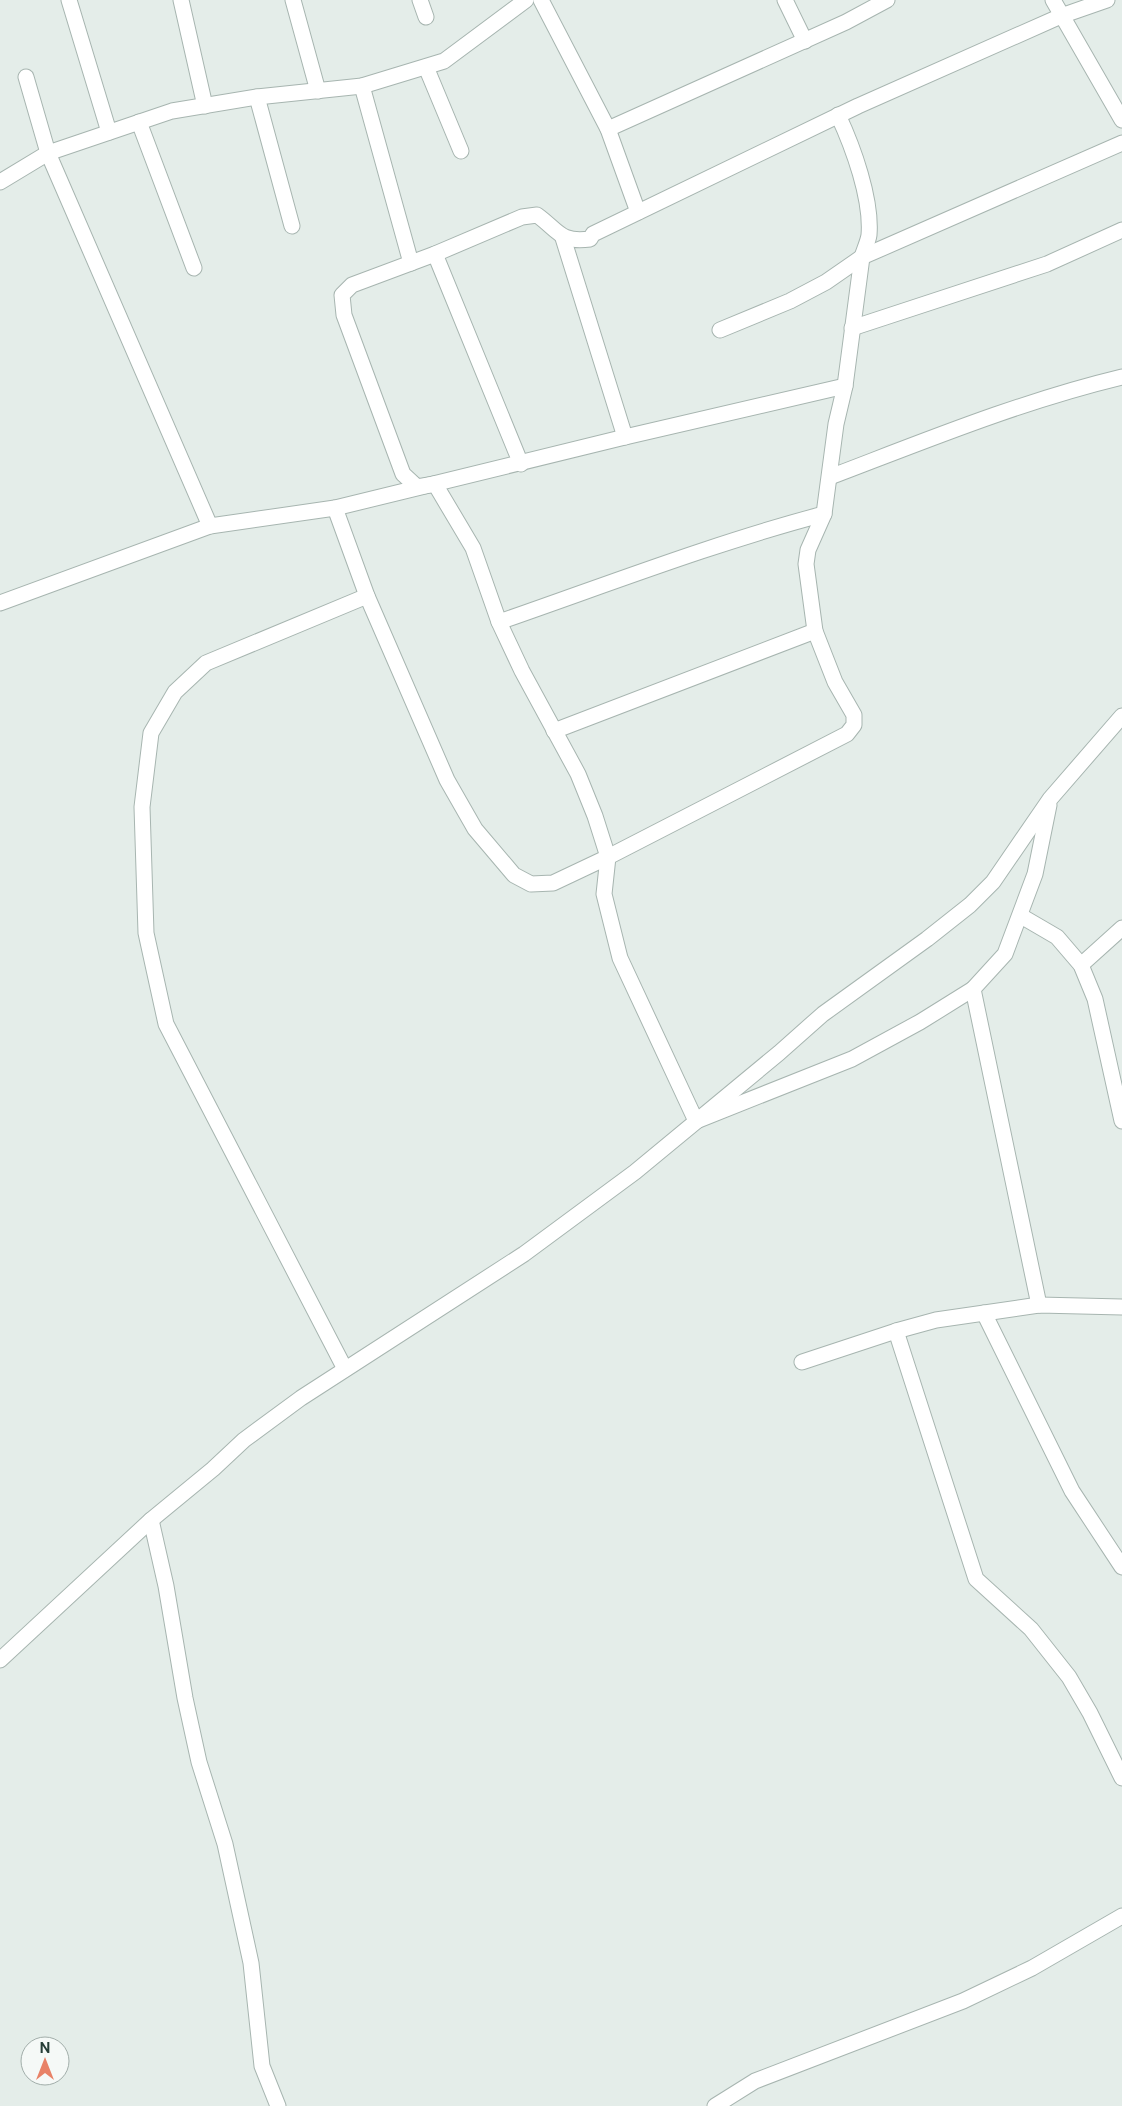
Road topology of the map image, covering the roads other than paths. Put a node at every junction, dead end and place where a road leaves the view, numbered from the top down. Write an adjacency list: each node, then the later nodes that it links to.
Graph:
1 (69, 0): 24 (street)
2 (181, 0): 19 (street)
3 (293, 0): 17 (street)
4 (420, 0): 12 (street)
5 (526, 0): 14 (street)
6 (541, 0): 23 (street)
7 (785, 0): 13 (street)
8 (887, 0): 13 (street)
9 (1053, 0): 11 (street)
10 (1107, 0): 11 (street)
11 (1061, 16): 20 (street); 21 (street)
12 (426, 17)
13 (805, 41): 23 (street)
14 (426, 67): 16 (street); 26 (street)
15 (26, 77): 27 (street)
16 (362, 86): 17 (street); 35 (street)
17 (318, 91): 18 (street)
18 (257, 97): 19 (street); 30 (street)
19 (205, 106): 22 (street)
20 (838, 115): 29 (street); 34 (street)
21 (1122, 120)
22 (139, 122): 24 (street); 36 (street)
23 (608, 129): 29 (street)
24 (109, 132): 27 (street)
25 (1122, 143): 34 (street)
26 (461, 151)
27 (48, 153): 28 (street); 47 (street)
28 (0, 182)
29 (638, 212): 32 (street)
30 (292, 226)
31 (1122, 230): 37 (street)
32 (563, 238): 33 (street); 41 (street)
33 (435, 254): 35 (street); 42 (street)
34 (862, 257): 37 (street); 38 (street)
35 (411, 263): 44 (street)
36 (194, 268)
37 (852, 328): 40 (street)
38 (720, 330)
39 (1122, 377): 43 (street)
40 (845, 386): 41 (street); 43 (street)
41 (625, 436): 42 (street)
42 (520, 464): 44 (street)
43 (830, 477): 46 (street)
44 (435, 484): 45 (street); 50 (street)
45 (335, 508): 47 (street); 48 (street)
46 (824, 514): 50 (street); 51 (street)
47 (210, 526): 49 (street)
48 (367, 596): 55 (street); 67 (street)
49 (0, 603)
50 (499, 622): 53 (street)
51 (815, 631): 53 (street); 55 (street)
52 (1122, 716): 54 (street)
53 (554, 731): 55 (street)
54 (1050, 799): 56 (street); 60 (street)
55 (608, 857): 60 (street)
56 (1021, 916): 58 (street); 59 (street)
57 (1122, 928): 58 (street)
58 (1080, 965): 61 (street)
59 (973, 989): 60 (street); 62 (street)
60 (696, 1121): 67 (street)
61 (1122, 1121)
62 (1039, 1305): 63 (street); 64 (street)
63 (1122, 1307)
64 (984, 1313): 65 (street); 69 (street)
65 (896, 1330): 66 (street); 71 (street)
66 (802, 1362)
67 (346, 1369): 68 (street)
68 (151, 1520): 70 (street); 73 (street)
69 (1122, 1567)
70 (0, 1660)
71 (1122, 1778)
72 (1122, 1916): 74 (street)
73 (278, 2106)
74 (715, 2106)

